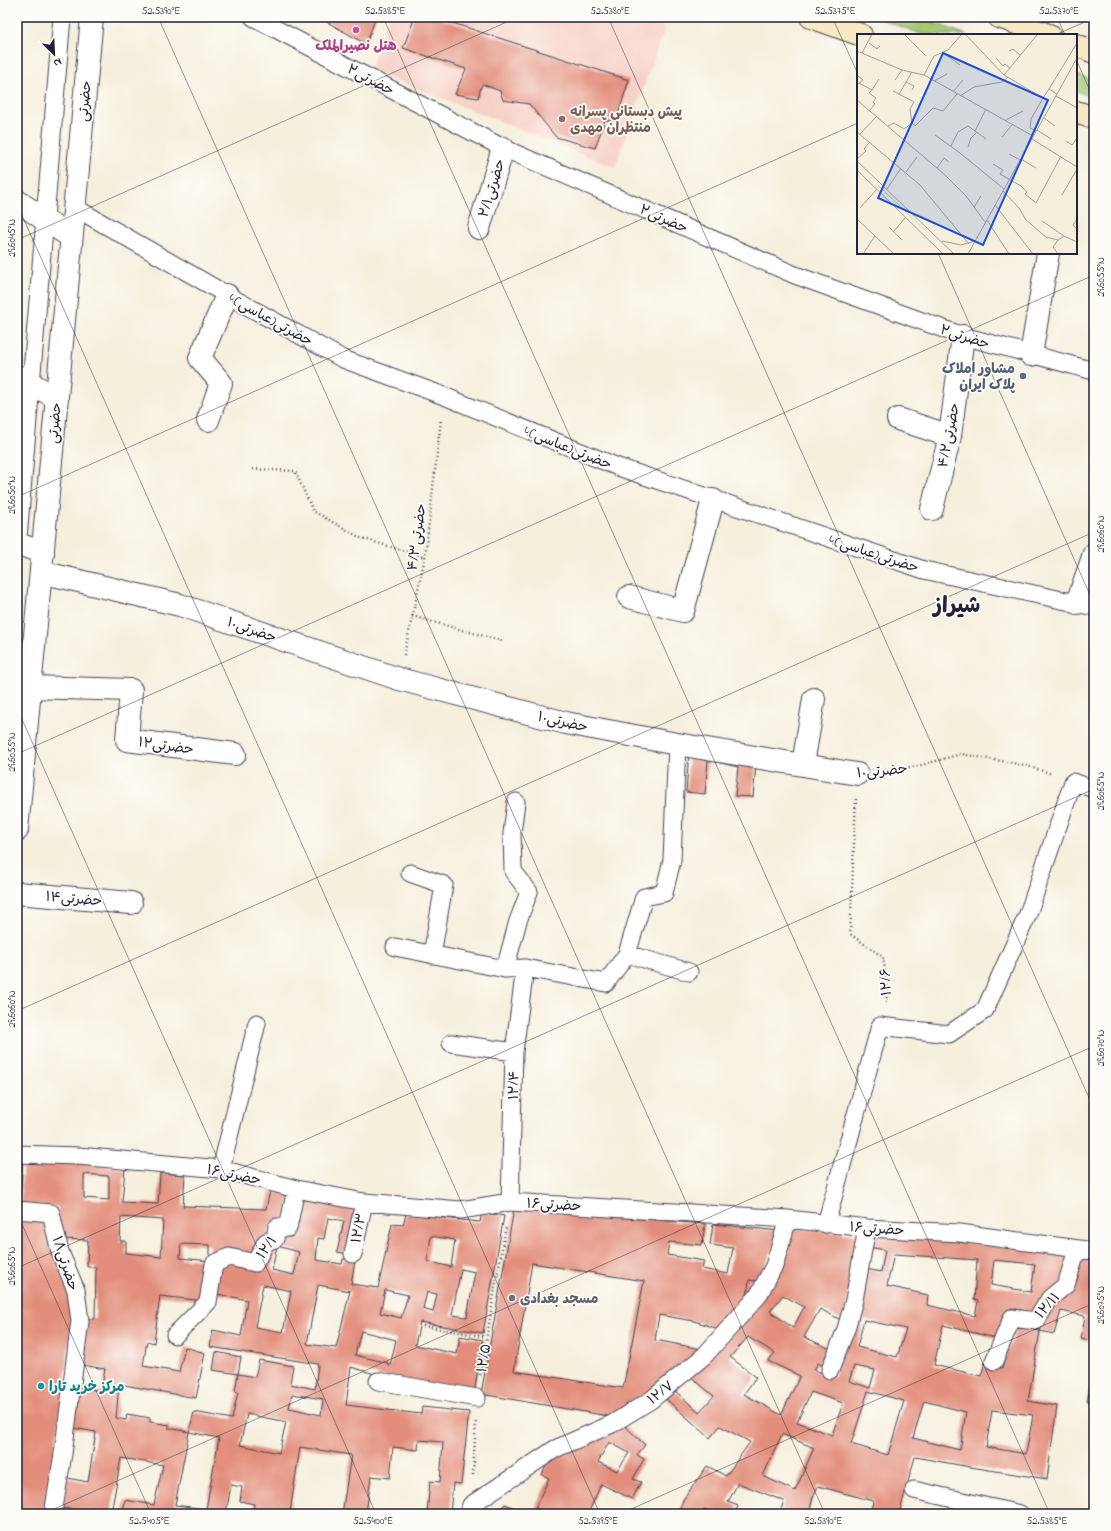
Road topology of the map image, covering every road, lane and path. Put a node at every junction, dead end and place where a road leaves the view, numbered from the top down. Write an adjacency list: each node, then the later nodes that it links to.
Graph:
1 (62, 17): 15 (lane, حضرتی)
2 (92, 17): 14 (street, حضرتی)
3 (253, 17): 12 (lane, حضرتی۲)
4 (811, 17): 6 (main road)
5 (999, 17): 7 (main road)
6 (858, 34)
7 (1046, 34)
8 (1077, 45): 9 (main road)
9 (1094, 52)
10 (1077, 112): 11 (main road)
11 (1094, 118)
12 (503, 148): 16 (street, حضرتی۲/۱); 20 (lane, حضرتی۲)
13 (17, 201): 15 (street)
14 (74, 207): 17 (street, حضرتی); 19 (lane, 4حضرتی(عباسی))
15 (45, 220): 17 (street); 23 (lane, حضرتی)
16 (479, 228)
17 (71, 237): 25 (street, حضرتی)
18 (1048, 254): 21 (street)
19 (227, 296): 24 (lane, 4حضرتی(عباسی)); 27 (street)
20 (963, 336): 21 (lane, حضرتی۲); 28 (street, حضرتی۴/۲)
21 (1031, 355): 22 (lane, حضرتی۲)
22 (1094, 370)
23 (24, 380): 25 (street); 32 (lane, حضرتی)
24 (444, 396): 30 (lane, 4حضرتی(عباسی)); 35 (path, حضرتی۴/۳)
25 (57, 398): 36 (street, حضرتی)
26 (898, 419): 28 (street)
27 (208, 420)
28 (950, 436): 31 (street, حضرتی۴/۲)
29 (253, 469): 35 (path)
30 (713, 500): 37 (street); 38 (lane, 4حضرتی(عباسی))
31 (932, 509)
32 (17, 544): 33 (lane, حضرتی); 36 (street, حضرتی۱۰)
33 (17, 550)
34 (1094, 554): 38 (street)
35 (425, 557): 39 (path, حضرتی۴/۳)
36 (42, 562): 41 (street, حضرتی۱۰); 42 (street, حضرتی)
37 (629, 597)
38 (1085, 605)
39 (412, 616): 40 (path); 41 (path, حضرتی۴/۳)
40 (502, 641)
41 (399, 679): 44 (street, حضرتی۱۰)
42 (24, 686): 45 (street, حضرتی۱۲); 51 (street, حضرتی)
43 (814, 700): 46 (street)
44 (677, 744): 46 (street, حضرتی۱۰); 56 (lane)
45 (235, 754)
46 (803, 764): 47 (street, حضرتی۱۰)
47 (857, 774): 48 (path, حضرتی۱۰); 62 (path, ۱۲/۶)
48 (1073, 782): 49 (lane); 62 (lane)
49 (1094, 789)
50 (516, 802): 59 (lane)
51 (17, 830)
52 (410, 873): 57 (lane)
53 (17, 893): 54 (street, حضرتی۱۴)
54 (131, 903)
55 (395, 947): 57 (lane)
56 (626, 954): 58 (lane); 60 (lane)
57 (432, 955): 59 (lane)
58 (525, 968): 59 (lane); 64 (lane, ۱۲/۴)
59 (505, 969)
60 (689, 972)
61 (258, 1023): 66 (lane)
62 (880, 1026): 72 (lane)
63 (451, 1043): 64 (lane)
64 (514, 1052): 69 (lane, ۱۲/۴)
65 (17, 1154): 66 (lane, حضرتی۱۶)
66 (221, 1169): 67 (lane, حضرتی۱۶)
67 (296, 1189): 68 (lane, حضرتی۱۶); 78 (lane, ۱۲/۱)
68 (364, 1202): 69 (lane, حضرتی۱۶); 76 (lane, ۱۲/۳)
69 (510, 1202): 71 (lane, حضرتی۱۶); 79 (path, ۱۲/۵)
70 (17, 1210): 86 (lane, حضرتی۱۸)
71 (788, 1219): 72 (lane, حضرتی۱۶); 85 (lane, ۱۲/۷)
72 (826, 1224): 73 (lane, حضرتی۱۶)
73 (867, 1228): 74 (lane, حضرتی۱۶); 81 (lane)
74 (1077, 1250): 75 (lane, حضرتی۱۶); 80 (lane, ۱۲/۱۱)
75 (1094, 1251)
76 (353, 1254)
77 (423, 1326): 79 (path)
78 (175, 1335)
79 (486, 1337): 83 (path, ۱۲/۵)
80 (994, 1361)
81 (830, 1370)
82 (378, 1381): 83 (lane)
83 (477, 1398): 85 (path, ۱۲/۵)
84 (914, 1490): 87 (lane)
85 (469, 1510)
86 (53, 1514)
87 (1020, 1514)

